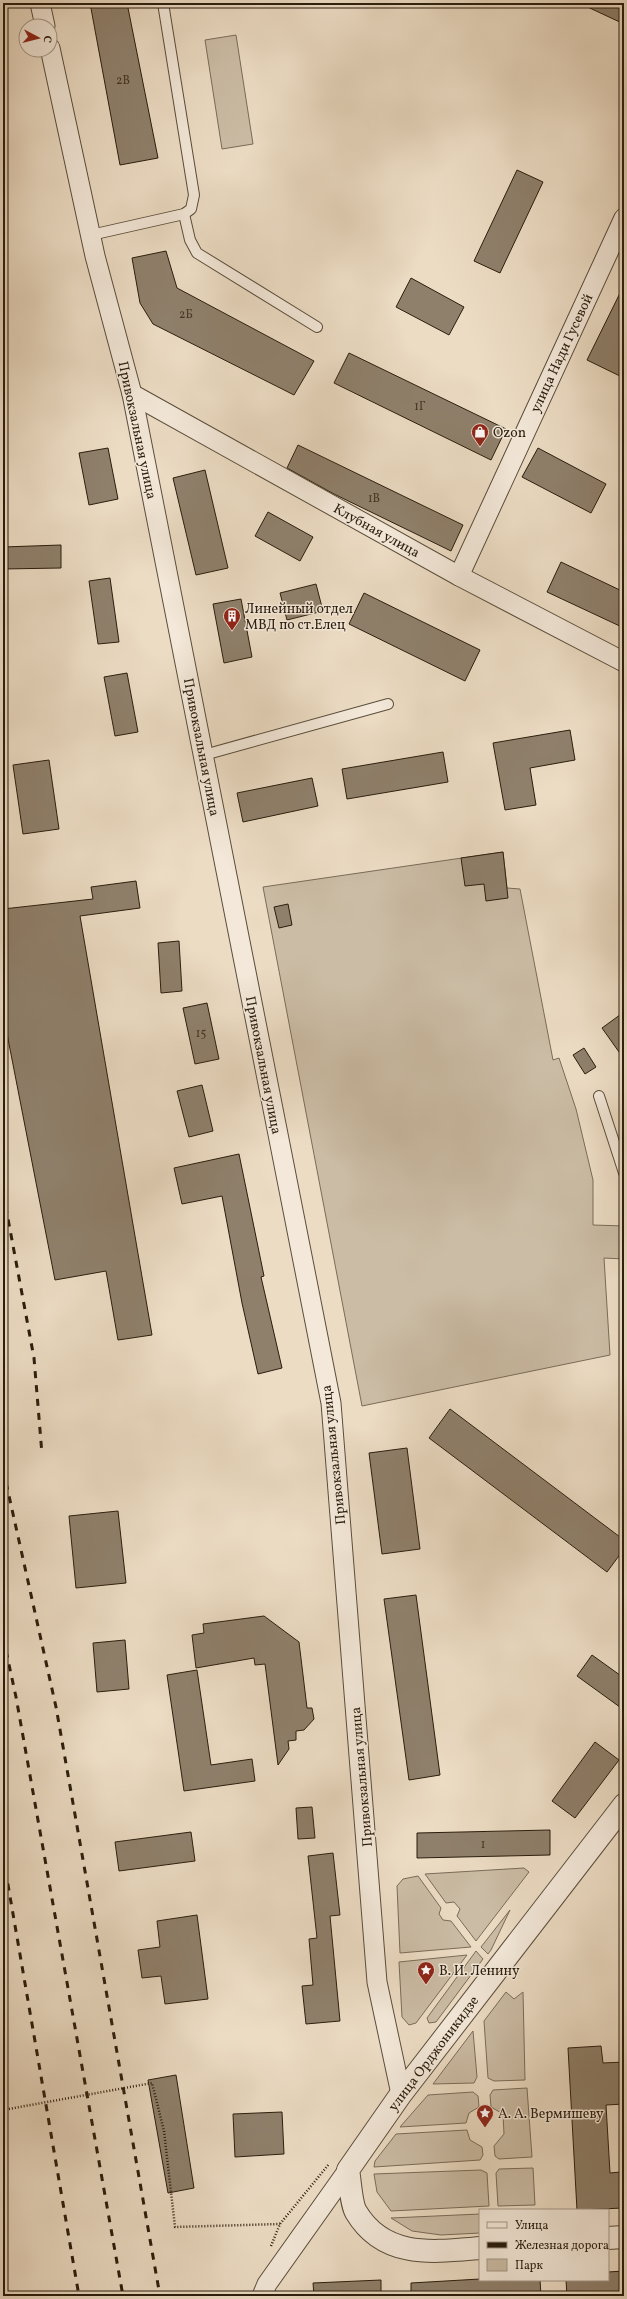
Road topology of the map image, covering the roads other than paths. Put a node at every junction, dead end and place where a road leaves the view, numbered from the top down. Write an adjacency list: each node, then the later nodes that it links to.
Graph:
1 (40, 3): 3 (street)
2 (163, 3): 5 (lane)
3 (43, 18)
4 (52, 58): 7 (street, Привокзальная улица)
5 (184, 214): 7 (lane); 9 (lane)
6 (624, 218): 8 (street, улица Нади Гусевой)
7 (90, 235): 10 (street, Привокзальная улица)
8 (620, 239): 11 (street, улица Нади Гусевой)
9 (317, 327)
10 (132, 394): 11 (street, Клубная улица); 14 (street, Привокзальная улица)
11 (459, 576): 12 (street, Клубная улица)
12 (624, 662)
13 (388, 704): 14 (lane)
14 (204, 754): 18 (street, Привокзальная улица)
15 (599, 1096): 16 (lane)
16 (624, 1173)
17 (624, 1805): 18 (street, улица Орджоникидзе)
18 (401, 2094): 19 (street, улица Орджоникидзе)
19 (348, 2170): 22 (street); 23 (street)
20 (624, 2237): 21 (street)
21 (609, 2238)
22 (479, 2248)
23 (265, 2290)

